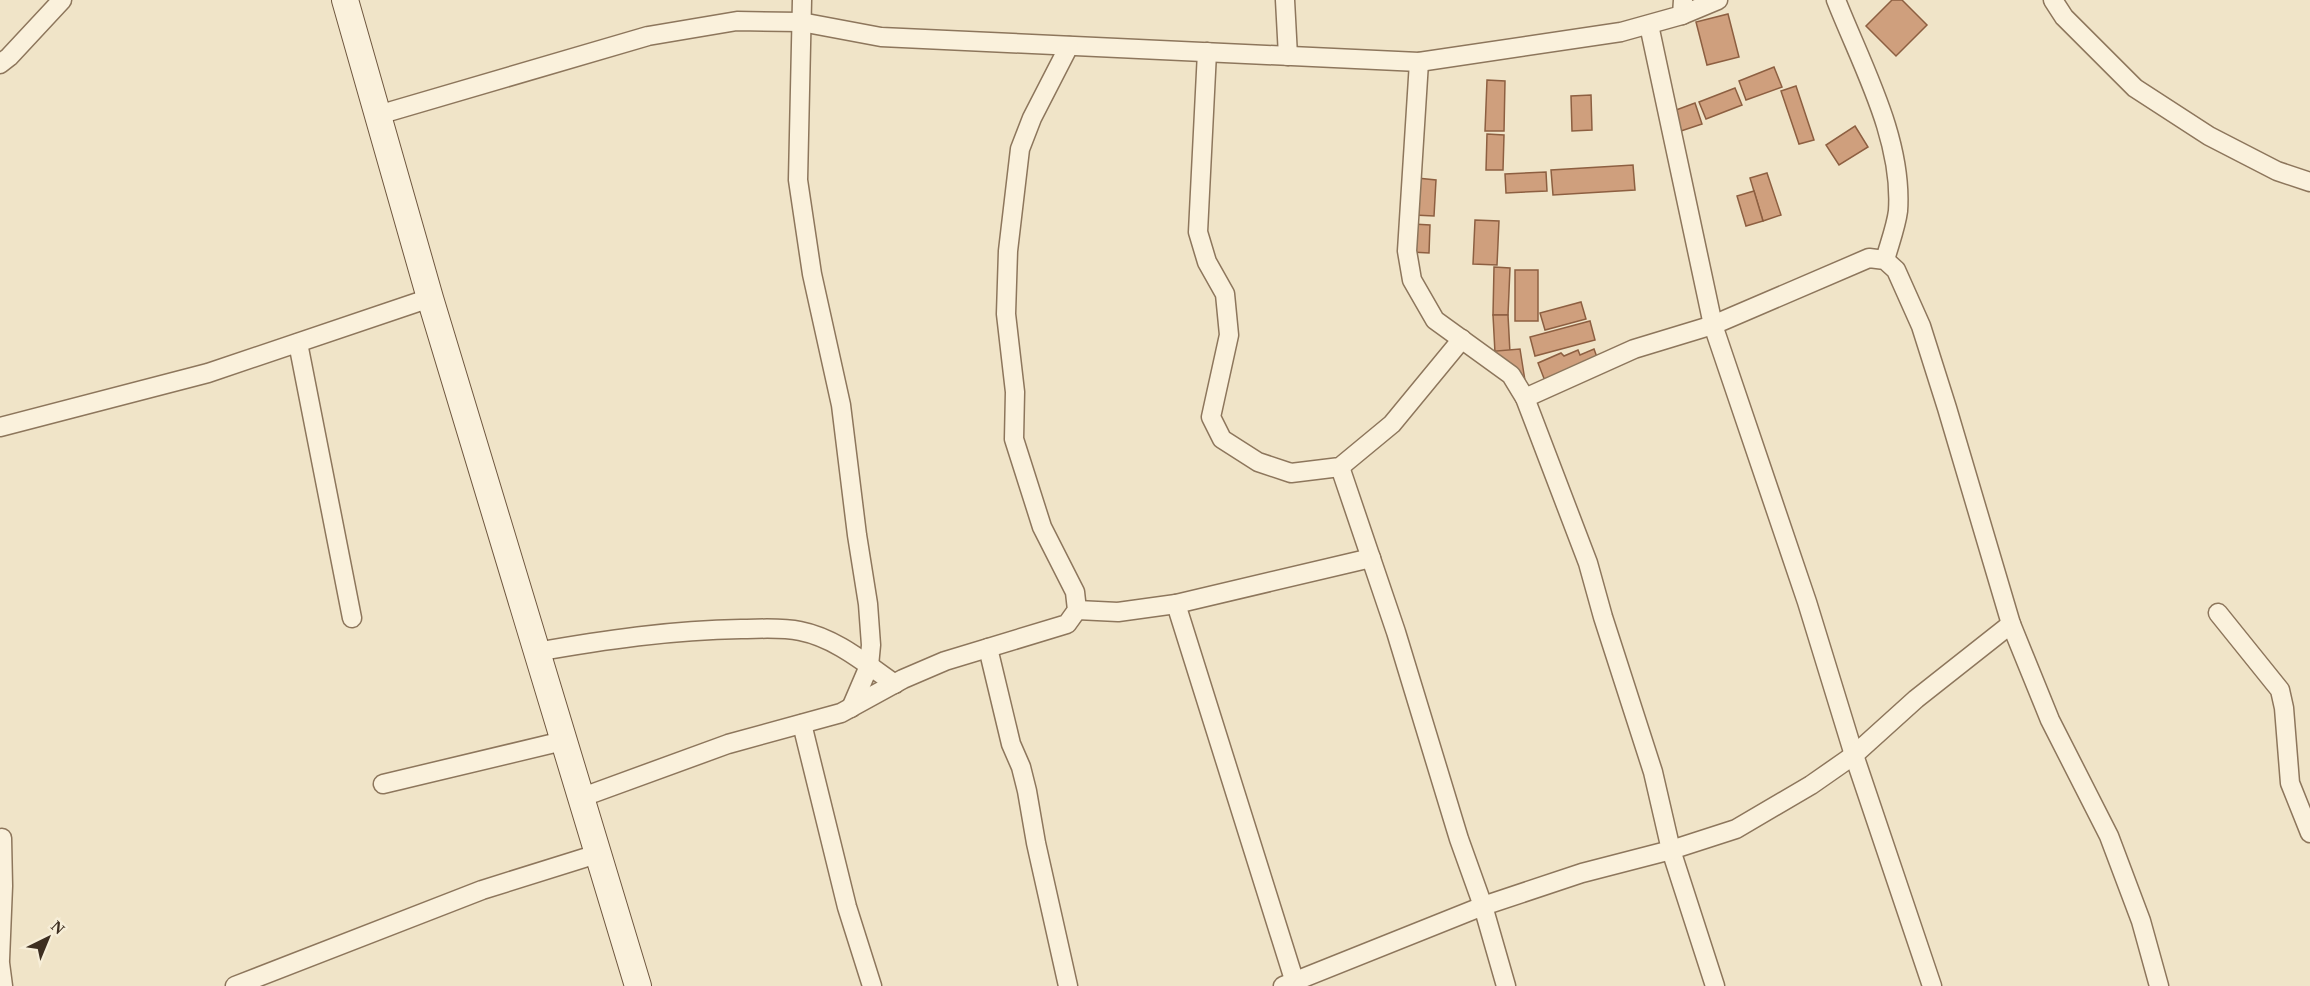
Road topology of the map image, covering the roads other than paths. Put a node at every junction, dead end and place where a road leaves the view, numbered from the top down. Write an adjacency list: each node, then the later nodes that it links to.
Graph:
1 (62, 0): 15 (street)
2 (345, 0): 16 (main road)
3 (802, 0): 9 (street)
4 (1285, 0): 13 (street)
5 (1718, 0): 8 (street)
6 (1836, 0): 18 (street)
7 (2053, 0): 17 (street)
8 (1682, 8): 10 (street)
9 (801, 22): 11 (street); 16 (street); 34 (street)
10 (1649, 25): 14 (street); 20 (street)
11 (1069, 46): 12 (street); 28 (street)
12 (1207, 52): 13 (street); 25 (street)
13 (1288, 56): 14 (street)
14 (1419, 62): 21 (street)
15 (0, 63)
16 (378, 115): 19 (main road)
17 (2310, 183)
18 (1885, 260): 20 (street); 31 (street)
19 (430, 298): 22 (street); 33 (main road)
20 (1713, 325): 23 (street); 39 (street)
21 (1462, 339): 23 (street); 25 (street)
22 (298, 343): 24 (street); 30 (street)
23 (1525, 398): 44 (street)
24 (0, 427)
25 (1340, 467): 26 (street)
26 (1371, 558): 27 (street); 46 (street)
27 (1176, 604): 28 (street); 48 (street)
28 (1077, 610): 32 (street)
29 (2218, 613): 42 (street)
30 (352, 618)
31 (2011, 624): 39 (street); 57 (street)
32 (988, 648): 35 (street); 53 (street)
33 (536, 652): 34 (street); 38 (main road)
34 (869, 666): 35 (street); 36 (street)
35 (895, 684): 36 (street)
36 (851, 708): 37 (street)
37 (802, 724): 41 (street); 52 (street)
38 (563, 741): 40 (street); 41 (main road)
39 (1854, 754): 44 (street); 56 (street)
40 (383, 784)
41 (580, 798): 45 (main road)
42 (2310, 833)
43 (2, 838): 47 (street)
44 (1671, 849): 46 (street); 55 (street)
45 (597, 854): 50 (street); 51 (main road)
46 (1483, 906): 48 (street); 54 (street)
47 (0, 962): 49 (street)
48 (1291, 984)
49 (3, 986)
50 (235, 986)
51 (638, 986)
52 (872, 986)
53 (1068, 986)
54 (1506, 986)
55 (1715, 986)
56 (1932, 986)
57 (2159, 986)

